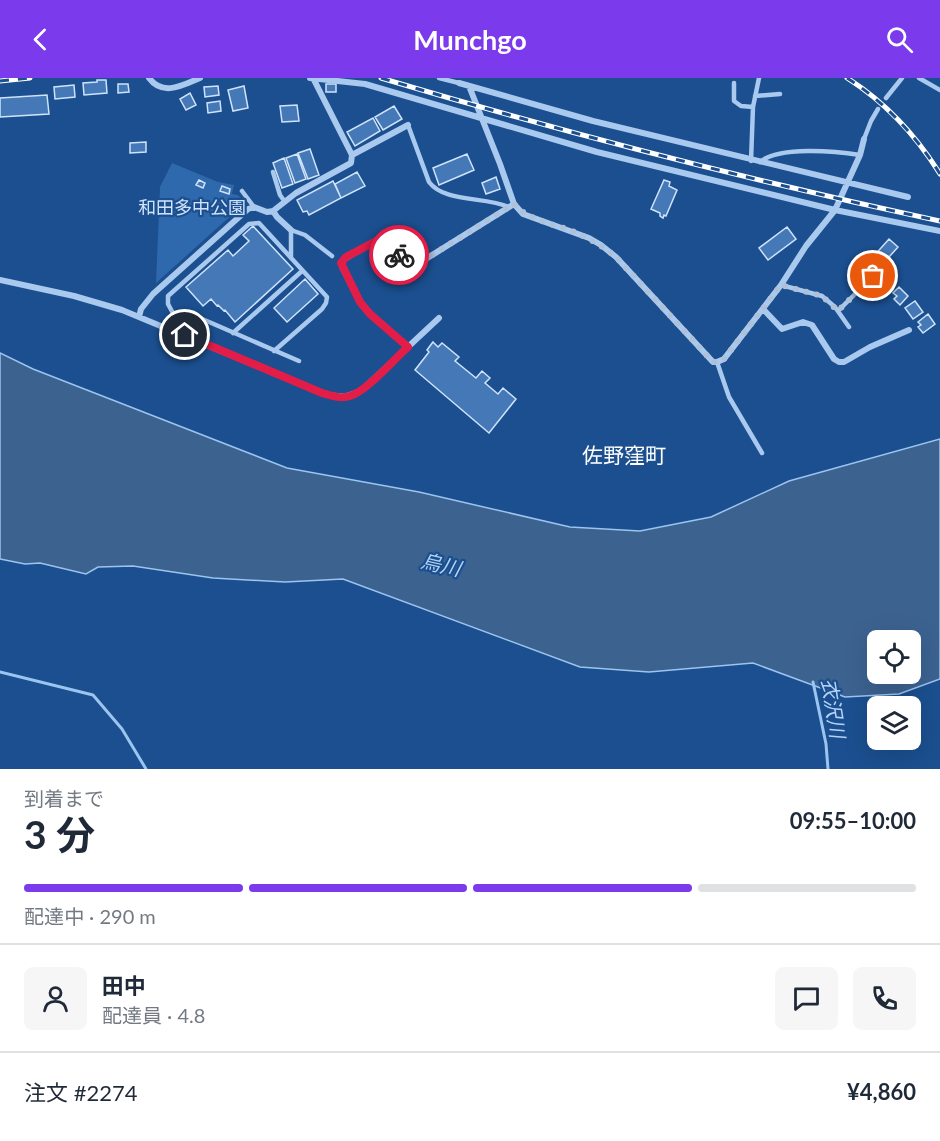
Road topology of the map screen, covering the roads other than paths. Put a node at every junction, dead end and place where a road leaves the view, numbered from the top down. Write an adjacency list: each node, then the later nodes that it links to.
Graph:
1 (149, 78): 2 (street)
2 (200, 78)
3 (311, 78): 17 (street); 20 (street)
4 (439, 78): 8 (lane)
5 (759, 78): 13 (lane)
6 (902, 78): 14 (lane)
7 (919, 78): 11 (lane)
8 (459, 83): 10 (street)
9 (734, 83): 15 (lane)
10 (469, 86): 17 (street); 22 (street)
11 (940, 90)
12 (780, 94): 13 (lane)
13 (755, 96): 15 (lane)
14 (886, 98)
15 (753, 107): 22 (lane)
16 (878, 109): 19 (lane)
17 (482, 119): 29 (street); 31 (street)
18 (408, 125): 20 (street); 29 (lane)
19 (864, 139): 21 (street)
20 (352, 155): 28 (street)
21 (860, 155): 23 (lane); 25 (street)
22 (751, 161): 23 (street)
23 (760, 162): 25 (street)
24 (273, 172): 28 (lane)
25 (847, 183): 27 (street); 31 (street)
26 (242, 191): 30 (lane)
27 (908, 197)
28 (285, 202): 32 (street)
29 (511, 205): 50 (street); 53 (street)
30 (254, 207): 32 (street); 43 (street)
31 (835, 210): 34 (street); 40 (street)
32 (273, 212): 33 (street)
33 (291, 230): 35 (lane); 36 (lane)
34 (940, 231)
35 (332, 256)
36 (291, 258): 37 (lane); 44 (lane)
37 (302, 271): 49 (lane); 51 (lane)
38 (873, 276): 42 (lane)
39 (0, 280): 43 (street)
40 (781, 285): 41 (street); 42 (lane)
41 (763, 309): 48 (street); 53 (street)
42 (838, 311): 47 (lane)
43 (139, 317): 46 (street)
44 (175, 317): 46 (lane); 49 (lane)
45 (439, 318): 50 (street)
46 (165, 327): 50 (street)
47 (849, 327)
48 (909, 330)
49 (233, 333): 51 (lane)
50 (408, 347)
51 (274, 351): 52 (lane)
52 (299, 361)
53 (717, 362): 54 (lane)
54 (762, 453)

